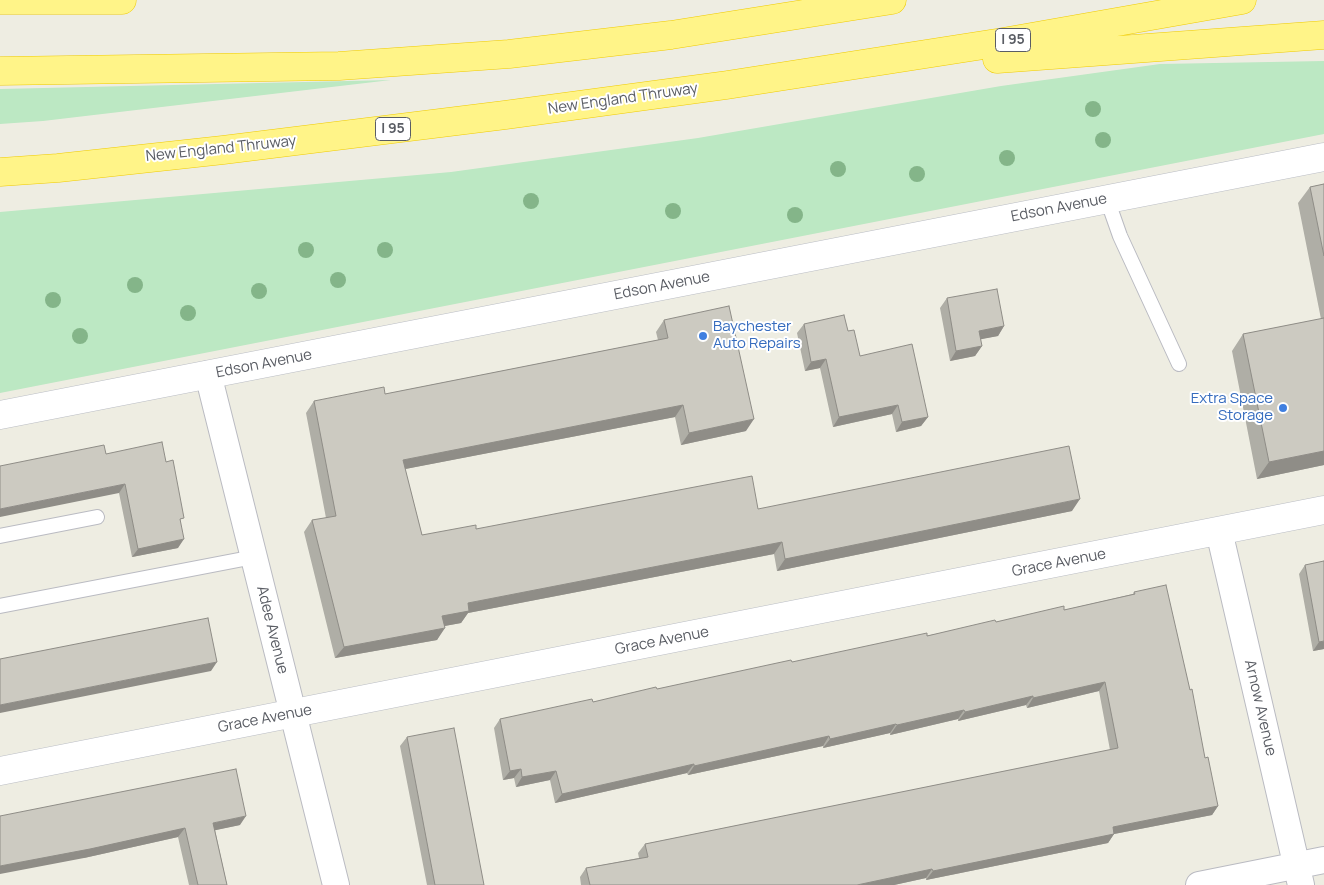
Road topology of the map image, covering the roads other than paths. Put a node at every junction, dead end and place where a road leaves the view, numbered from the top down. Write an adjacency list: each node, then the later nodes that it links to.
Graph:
1 (0, 0): 2 (highway)
2 (122, 0)
3 (892, 0): 6 (highway)
4 (1242, 0): 7 (highway, New England Thruway / I 95)
5 (1324, 35): 7 (highway)
6 (0, 71)
7 (784, 75): 9 (highway, New England Thruway / I 95)
8 (1324, 157): 10 (street, Edson Avenue)
9 (0, 172)
10 (1107, 199): 11 (lane); 12 (street, Edson Avenue)
11 (1179, 364)
12 (208, 374): 13 (street, Edson Avenue); 18 (street, Adee Avenue)
13 (0, 415)
14 (1324, 510): 16 (street, Grace Avenue)
15 (97, 517): 17 (lane)
16 (1220, 531): 20 (street, Grace Avenue); 23 (street, Arnow Avenue)
17 (0, 536)
18 (254, 557): 19 (lane); 20 (street, Adee Avenue)
19 (0, 606)
20 (293, 714): 21 (street, Grace Avenue); 24 (street, Adee Avenue)
21 (0, 771)
22 (1324, 860): 23 (street)
23 (1299, 875): 25 (street)
24 (336, 885)
25 (1199, 885)

